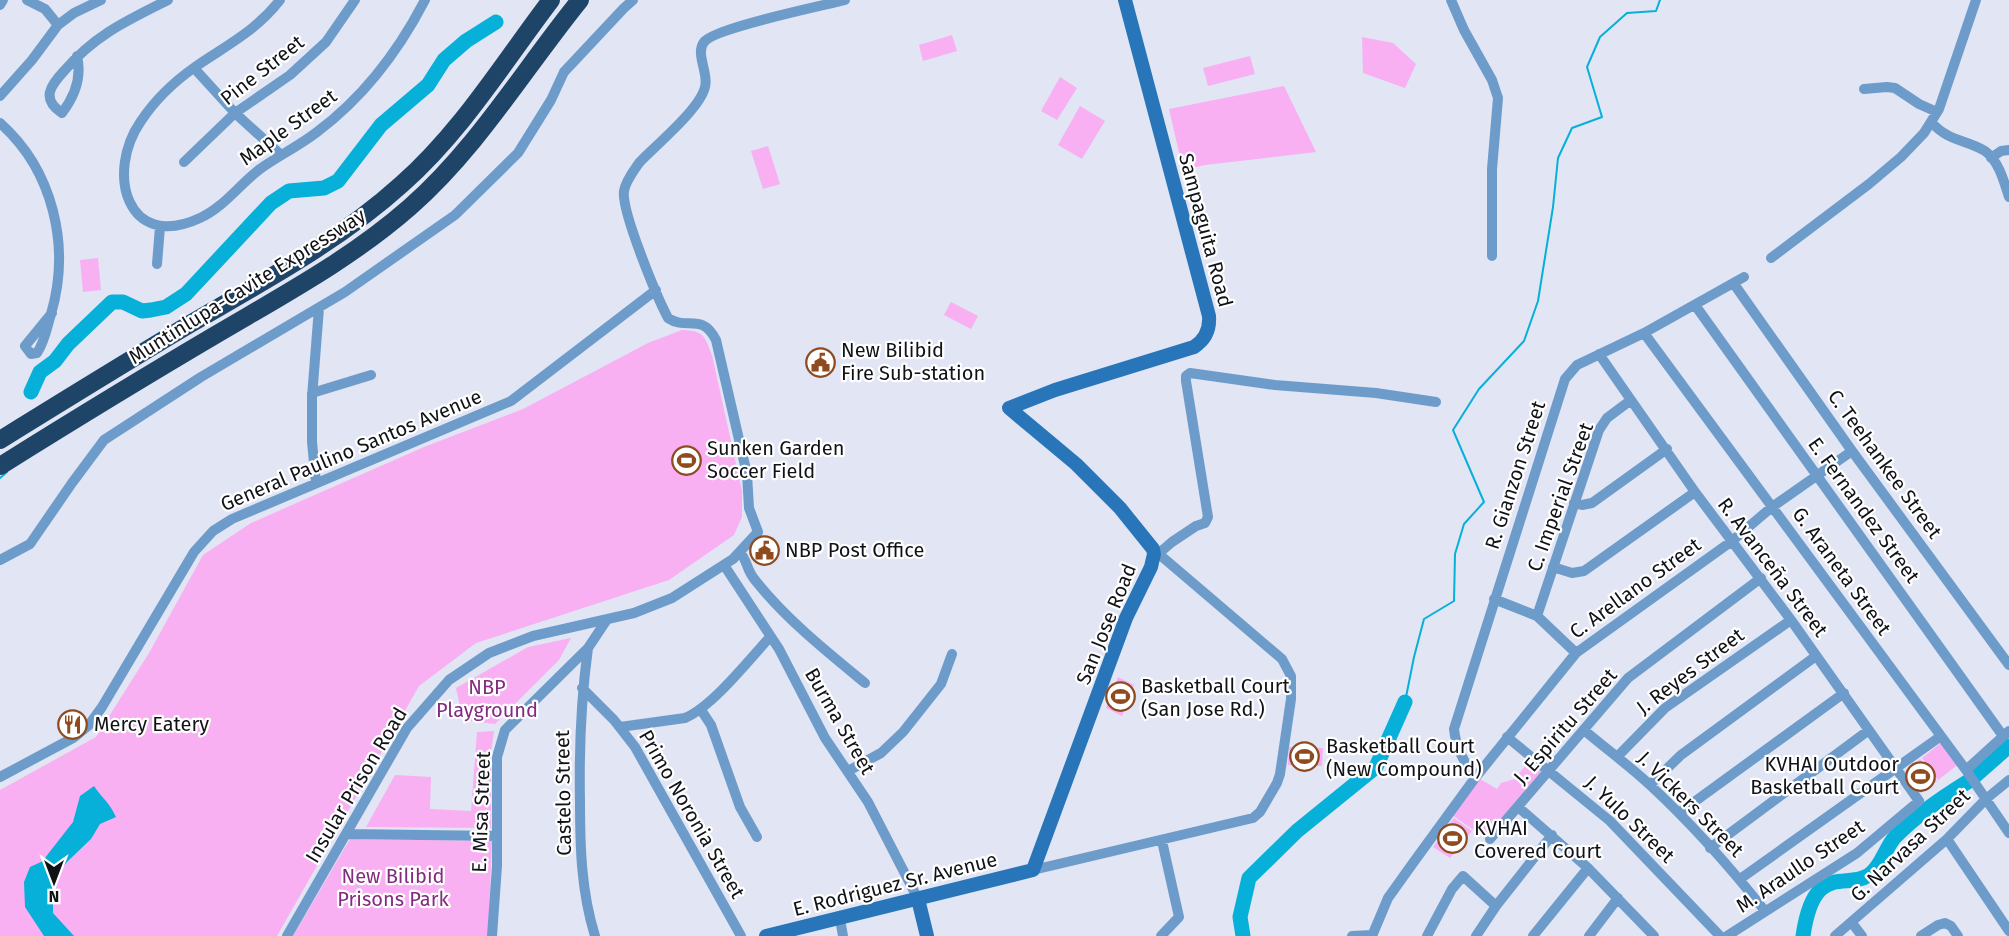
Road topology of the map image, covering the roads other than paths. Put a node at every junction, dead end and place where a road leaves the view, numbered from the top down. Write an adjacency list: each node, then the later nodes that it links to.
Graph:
1 (3, 0): 15 (street)
2 (27, 0): 16 (street)
3 (101, 0): 16 (street)
4 (168, 0): 17 (street)
5 (280, 0): 18 (street)
6 (355, 0): 22 (street, Pine Street)
7 (425, 0): 26 (street, Maple Street)
8 (551, 0): 47 (highway, Muntinlupa-Cavite Expressway)
9 (580, 0): 50 (highway, Muntinlupa-Cavite Expressway)
10 (633, 0): 38 (street)
11 (845, 0): 36 (street)
12 (1125, 0): 46 (street, Sampaguita Road)
13 (1451, 0): 31 (street)
14 (1976, 0): 21 (street)
15 (0, 5)
16 (58, 25): 20 (street)
17 (77, 56): 17 (street)
18 (194, 68): 22 (street); 30 (street)
19 (1864, 89): 21 (street)
20 (0, 96)
21 (1937, 112): 23 (street)
22 (235, 113): 26 (street); 28 (street, Pine Street)
23 (1931, 122): 27 (street); 32 (street)
24 (0, 123): 39 (street)
25 (2009, 150): 27 (street)
26 (281, 155): 30 (street, Maple Street)
27 (1991, 158): 29 (street)
28 (184, 162)
29 (2009, 197)
30 (160, 227): 33 (street)
31 (1492, 256)
32 (1771, 258)
33 (157, 264)
34 (1744, 277): 35 (street, R. Gianzon Street)
35 (1734, 284): 37 (street, R. Gianzon Street); 49 (street, C. Teehankee Street)
36 (656, 290): 52 (street, General Paulino Santos Avenue); 58 (street, Insular Prison Road)
37 (1695, 305): 40 (street, R. Gianzon Street); 51 (street, E. Fernandez Street)
38 (319, 308): 43 (street); 59 (street)
39 (52, 313)
40 (1644, 333): 41 (street, R. Gianzon Street); 55 (street, G. Araneta Street)
41 (1599, 354): 44 (street, R. Avanceña Street); 63 (street, R. Gianzon Street)
42 (371, 375): 43 (street)
43 (312, 393): 52 (street)
44 (1631, 400): 48 (street, R. Avanceña Street); 54 (street, C. Imperial Street)
45 (1436, 402): 57 (street)
46 (1009, 408): 57 (street, San Jose Road)
47 (0, 440)
48 (1666, 449): 53 (street, R. Avanceña Street); 54 (street)
49 (1852, 451): 51 (street, C. Arellano Street); 72 (street, C. Teehankee Street)
50 (0, 466)
51 (1817, 475): 55 (street, C. Arellano Street); 80 (street, E. Fernandez Street)
52 (316, 483): 88 (street, General Paulino Santos Avenue)
53 (1695, 492): 56 (street, R. Avanceña Street); 61 (street)
54 (1574, 503): 61 (street, C. Imperial Street)
55 (1772, 507): 56 (street, C. Arellano Street); 81 (street, G. Araneta Street)
56 (1732, 542): 62 (street, R. Avanceña Street); 69 (street, C. Arellano Street)
57 (1156, 551): 103 (street); 106 (street, San Jose Road)
58 (740, 552): 60 (street, Insular Prison Road); 73 (street)
59 (0, 560)
60 (724, 565): 66 (street, Insular Prison Road); 67 (street, Burma Street)
61 (1553, 567): 64 (street, C. Imperial Street)
62 (1761, 578): 65 (street, R. Avanceña Street); 79 (street, J. Espiritu Street)
63 (1494, 599): 64 (street); 89 (street, R. Gianzon Street)
64 (1537, 616): 69 (street)
65 (1791, 620): 71 (street, R. Avanceña Street); 83 (street, J. Reyes Street)
66 (606, 621): 68 (street, E. Misa Street); 97 (street, Insular Prison Road)
67 (770, 637): 76 (street); 86 (street, Burma Street)
68 (588, 648): 74 (street, Castelo Street); 99 (street, E. Misa Street)
69 (1576, 653): 82 (street, C. Arellano Street)
70 (952, 654): 86 (street)
71 (1816, 656): 75 (street, R. Avanceña Street); 91 (street)
72 (2009, 665)
73 (865, 683)
74 (582, 688): 77 (street, Primo Noronia Street); 119 (street, Castelo Street)
75 (1844, 693): 78 (street, R. Avanceña Street); 95 (street)
76 (701, 710): 77 (street); 100 (street)
77 (620, 727): 120 (street, Primo Noronia Street)
78 (1869, 729): 84 (street, R. Avanceña Street); 104 (street)
79 (1584, 730): 83 (street, J. Vickers Street); 87 (street, J. Espiritu Street)
80 (2006, 733): 85 (street)
81 (1941, 736): 84 (street); 85 (street, G. Araneta Street)
82 (1507, 737): 87 (street, J. Yulo Street); 89 (street, C. Arellano Street)
83 (1617, 757): 91 (street, J. Vickers Street)
84 (1896, 768): 93 (street, R. Avanceña Street); 107 (street)
85 (1966, 770): 92 (street, G. Araneta Street)
86 (848, 771): 109 (street, Burma Street)
87 (1550, 771): 94 (street, J. Espiritu Street); 130 (street, J. Yulo Street)
88 (0, 777)
89 (1475, 778): 115 (street, C. Arellano Street)
90 (2009, 780): 92 (street, G. Narvasa Street)
91 (1650, 785): 95 (street, J. Vickers Street)
92 (1986, 799): 96 (street, G. Araneta Street); 102 (street, G. Narvasa Street)
93 (1919, 801): 111 (street, M. Araullo Street)
94 (1518, 807): 98 (street); 101 (street, J. Espiritu Street)
95 (1678, 813): 104 (street, J. Vickers Street)
96 (2009, 833)
97 (347, 834): 99 (street); 117 (street, Insular Prison Road)
98 (1552, 835): 105 (street); 110 (street)
99 (497, 836): 118 (street, E. Misa Street)
100 (757, 837)
101 (1490, 840)
102 (1947, 840): 113 (street, G. Narvasa Street); 114 (street)
103 (1162, 841): 106 (street); 124 (street)
104 (1710, 848): 107 (street, J. Vickers Street)
105 (1588, 868): 108 (street); 128 (street)
106 (1033, 870): 109 (street, E. Rodriguez Sr. Avenue)
107 (1740, 879): 111 (street, J. Vickers Street)
108 (1618, 898): 116 (street); 129 (street)
109 (918, 899): 112 (street, E. Rodriguez Sr. Avenue); 123 (street)
110 (1496, 906): 126 (street); 127 (street)
111 (1765, 911): 131 (street, M. Araullo Street)
112 (840, 919): 121 (street, E. Rodriguez Sr. Avenue); 122 (street)
113 (1852, 923): 132 (street, G. Narvasa Street); 133 (street)
114 (2009, 931)
115 (1372, 935): 125 (street)
116 (1653, 935)
117 (287, 936)
118 (492, 936)
119 (595, 936)
120 (741, 936)
121 (766, 936)
122 (843, 936)
123 (927, 936)
124 (1161, 936)
125 (1352, 936)
126 (1427, 936)
127 (1476, 936)
128 (1533, 936)
129 (1589, 936)
130 (1720, 936)
131 (1727, 936)
132 (1835, 936)
133 (1862, 936)
134 (1921, 936): 135 (street)
135 (1958, 936)

